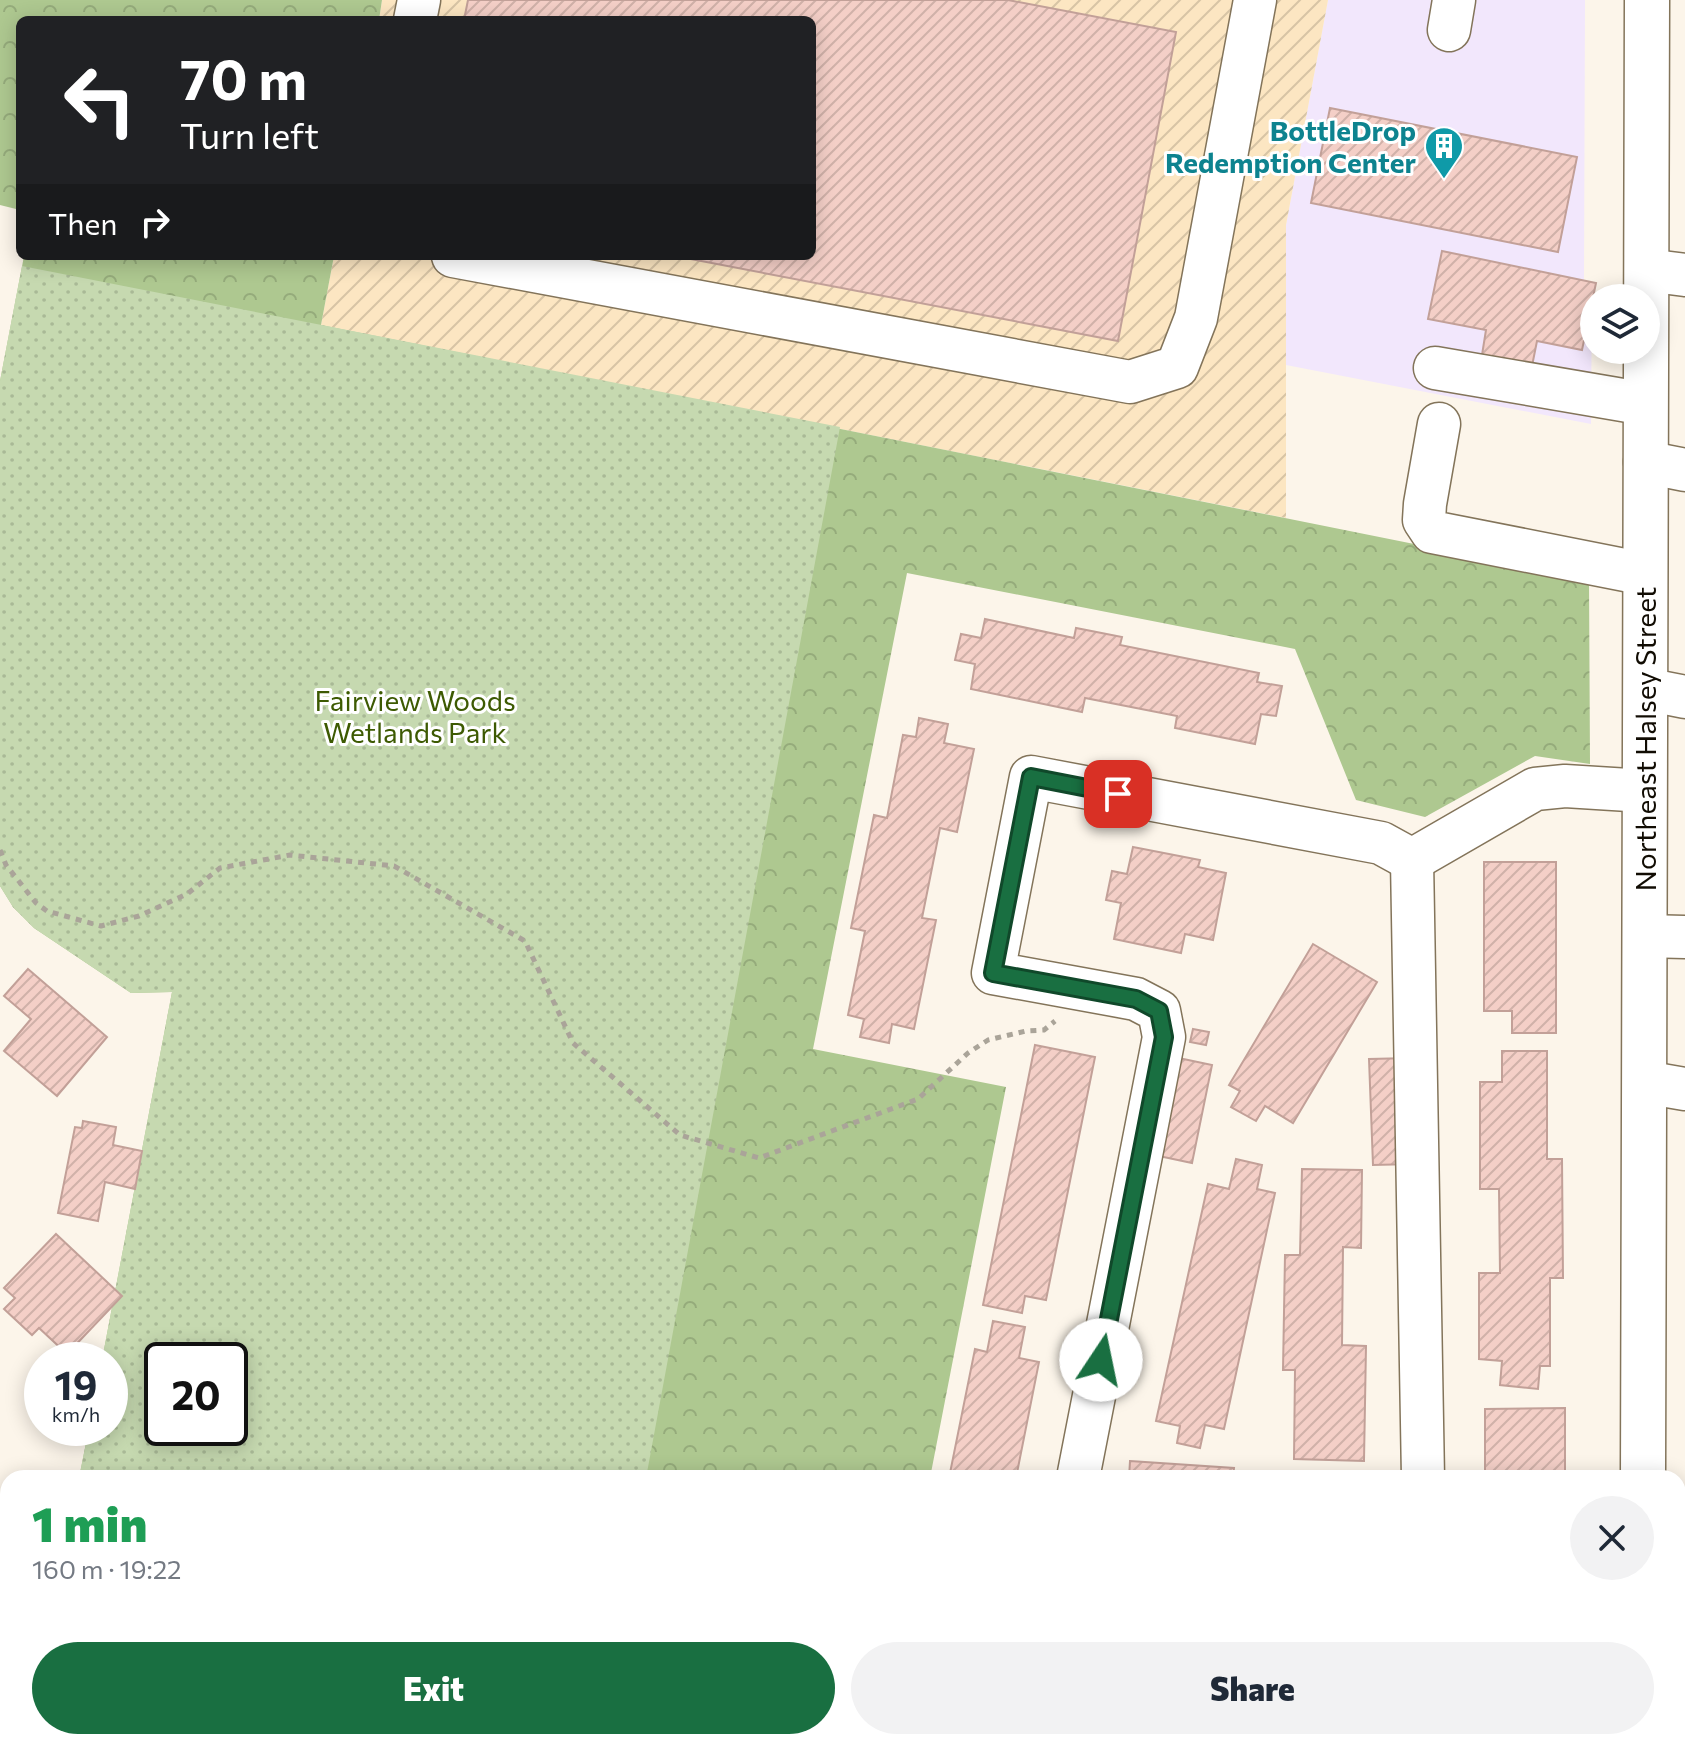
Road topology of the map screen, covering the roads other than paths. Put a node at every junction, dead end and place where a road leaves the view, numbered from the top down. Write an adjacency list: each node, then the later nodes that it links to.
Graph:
1 (1255, 0): 3 (street)
2 (1647, 0): 4 (main road, Northeast Halsey Street)
3 (474, 260)
4 (1666, 272): 6 (main road, Northeast Halsey Street)
5 (1435, 368): 6 (street)
6 (1646, 404): 8 (main road, Northeast Halsey Street)
7 (1439, 424): 9 (street)
8 (1665, 466): 9 (main road, Northeast Halsey Street)
9 (1645, 574): 10 (main road, Northeast Halsey Street)
10 (1665, 693): 11 (main road, Northeast Halsey Street)
11 (1645, 791): 12 (street); 13 (main road, Northeast Halsey Street)
12 (1412, 860): 15 (street); 16 (street)
13 (1665, 937): 14 (main road, Northeast Halsey Street)
14 (1664, 1085): 17 (main road, Northeast Halsey Street)
15 (1080, 1470)
16 (1423, 1470)
17 (1643, 1470)

